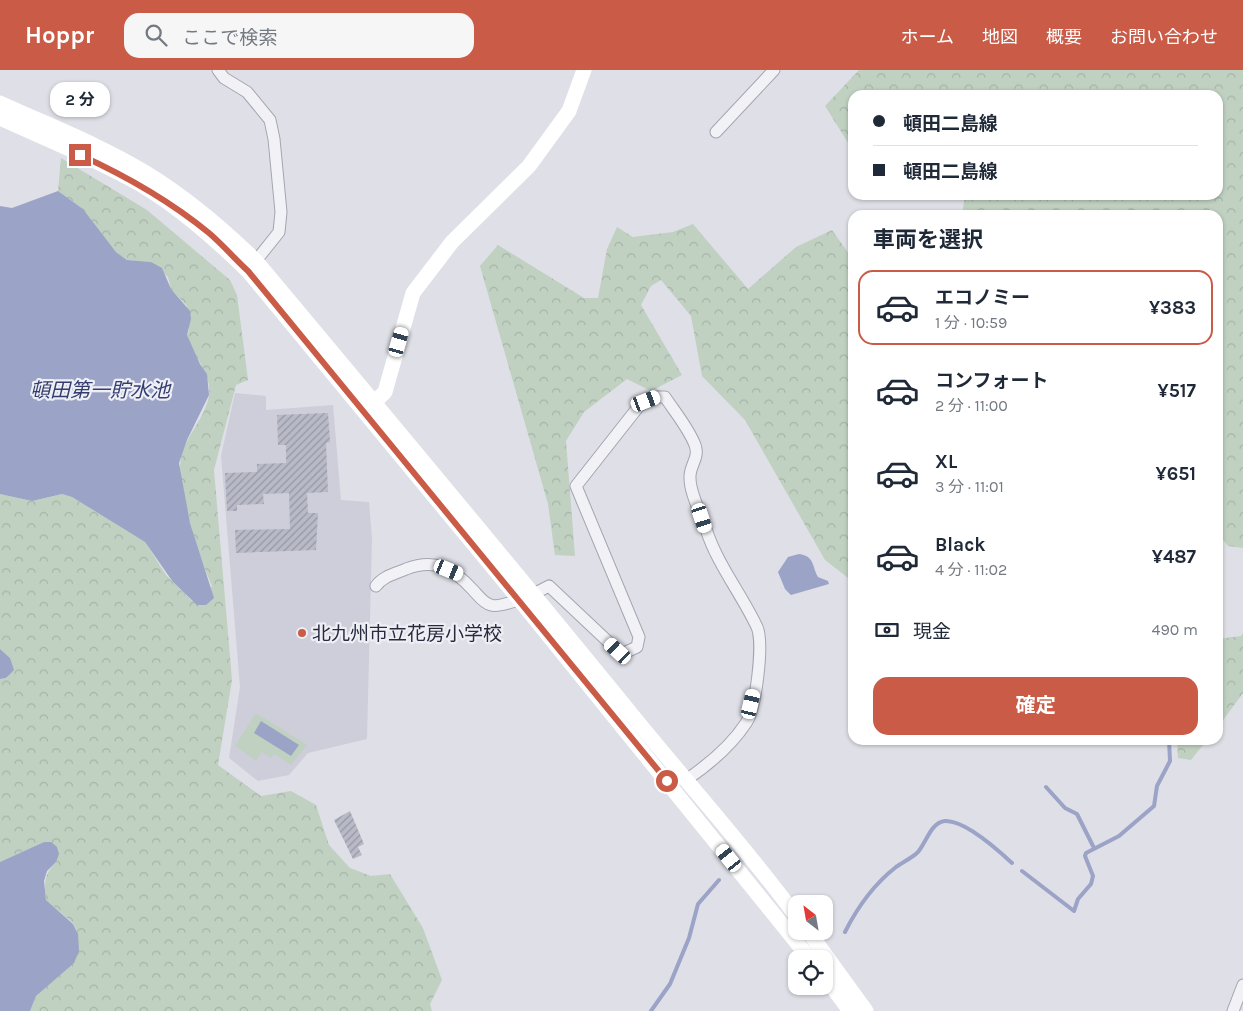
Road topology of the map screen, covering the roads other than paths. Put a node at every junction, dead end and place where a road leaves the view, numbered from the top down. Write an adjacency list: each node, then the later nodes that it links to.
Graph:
1 (218, 70): 7 (street)
2 (584, 70): 8 (main road)
3 (774, 70): 6 (street)
4 (0, 103): 7 (main road)
5 (0, 118): 7 (main road)
6 (716, 132)
7 (252, 266): 8 (main road)
8 (369, 407): 10 (main road); 11 (main road)
9 (376, 586): 11 (street)
10 (534, 594): 11 (street); 12 (main road); 12 (street)
11 (518, 598): 15 (main road)
12 (686, 780): 13 (main road)
13 (788, 905)
14 (815, 940): 19 (main road)
15 (803, 950)
16 (1243, 985): 20 (street)
17 (833, 988): 18 (main road)
18 (850, 1011)
19 (866, 1011)
20 (1233, 1011)

